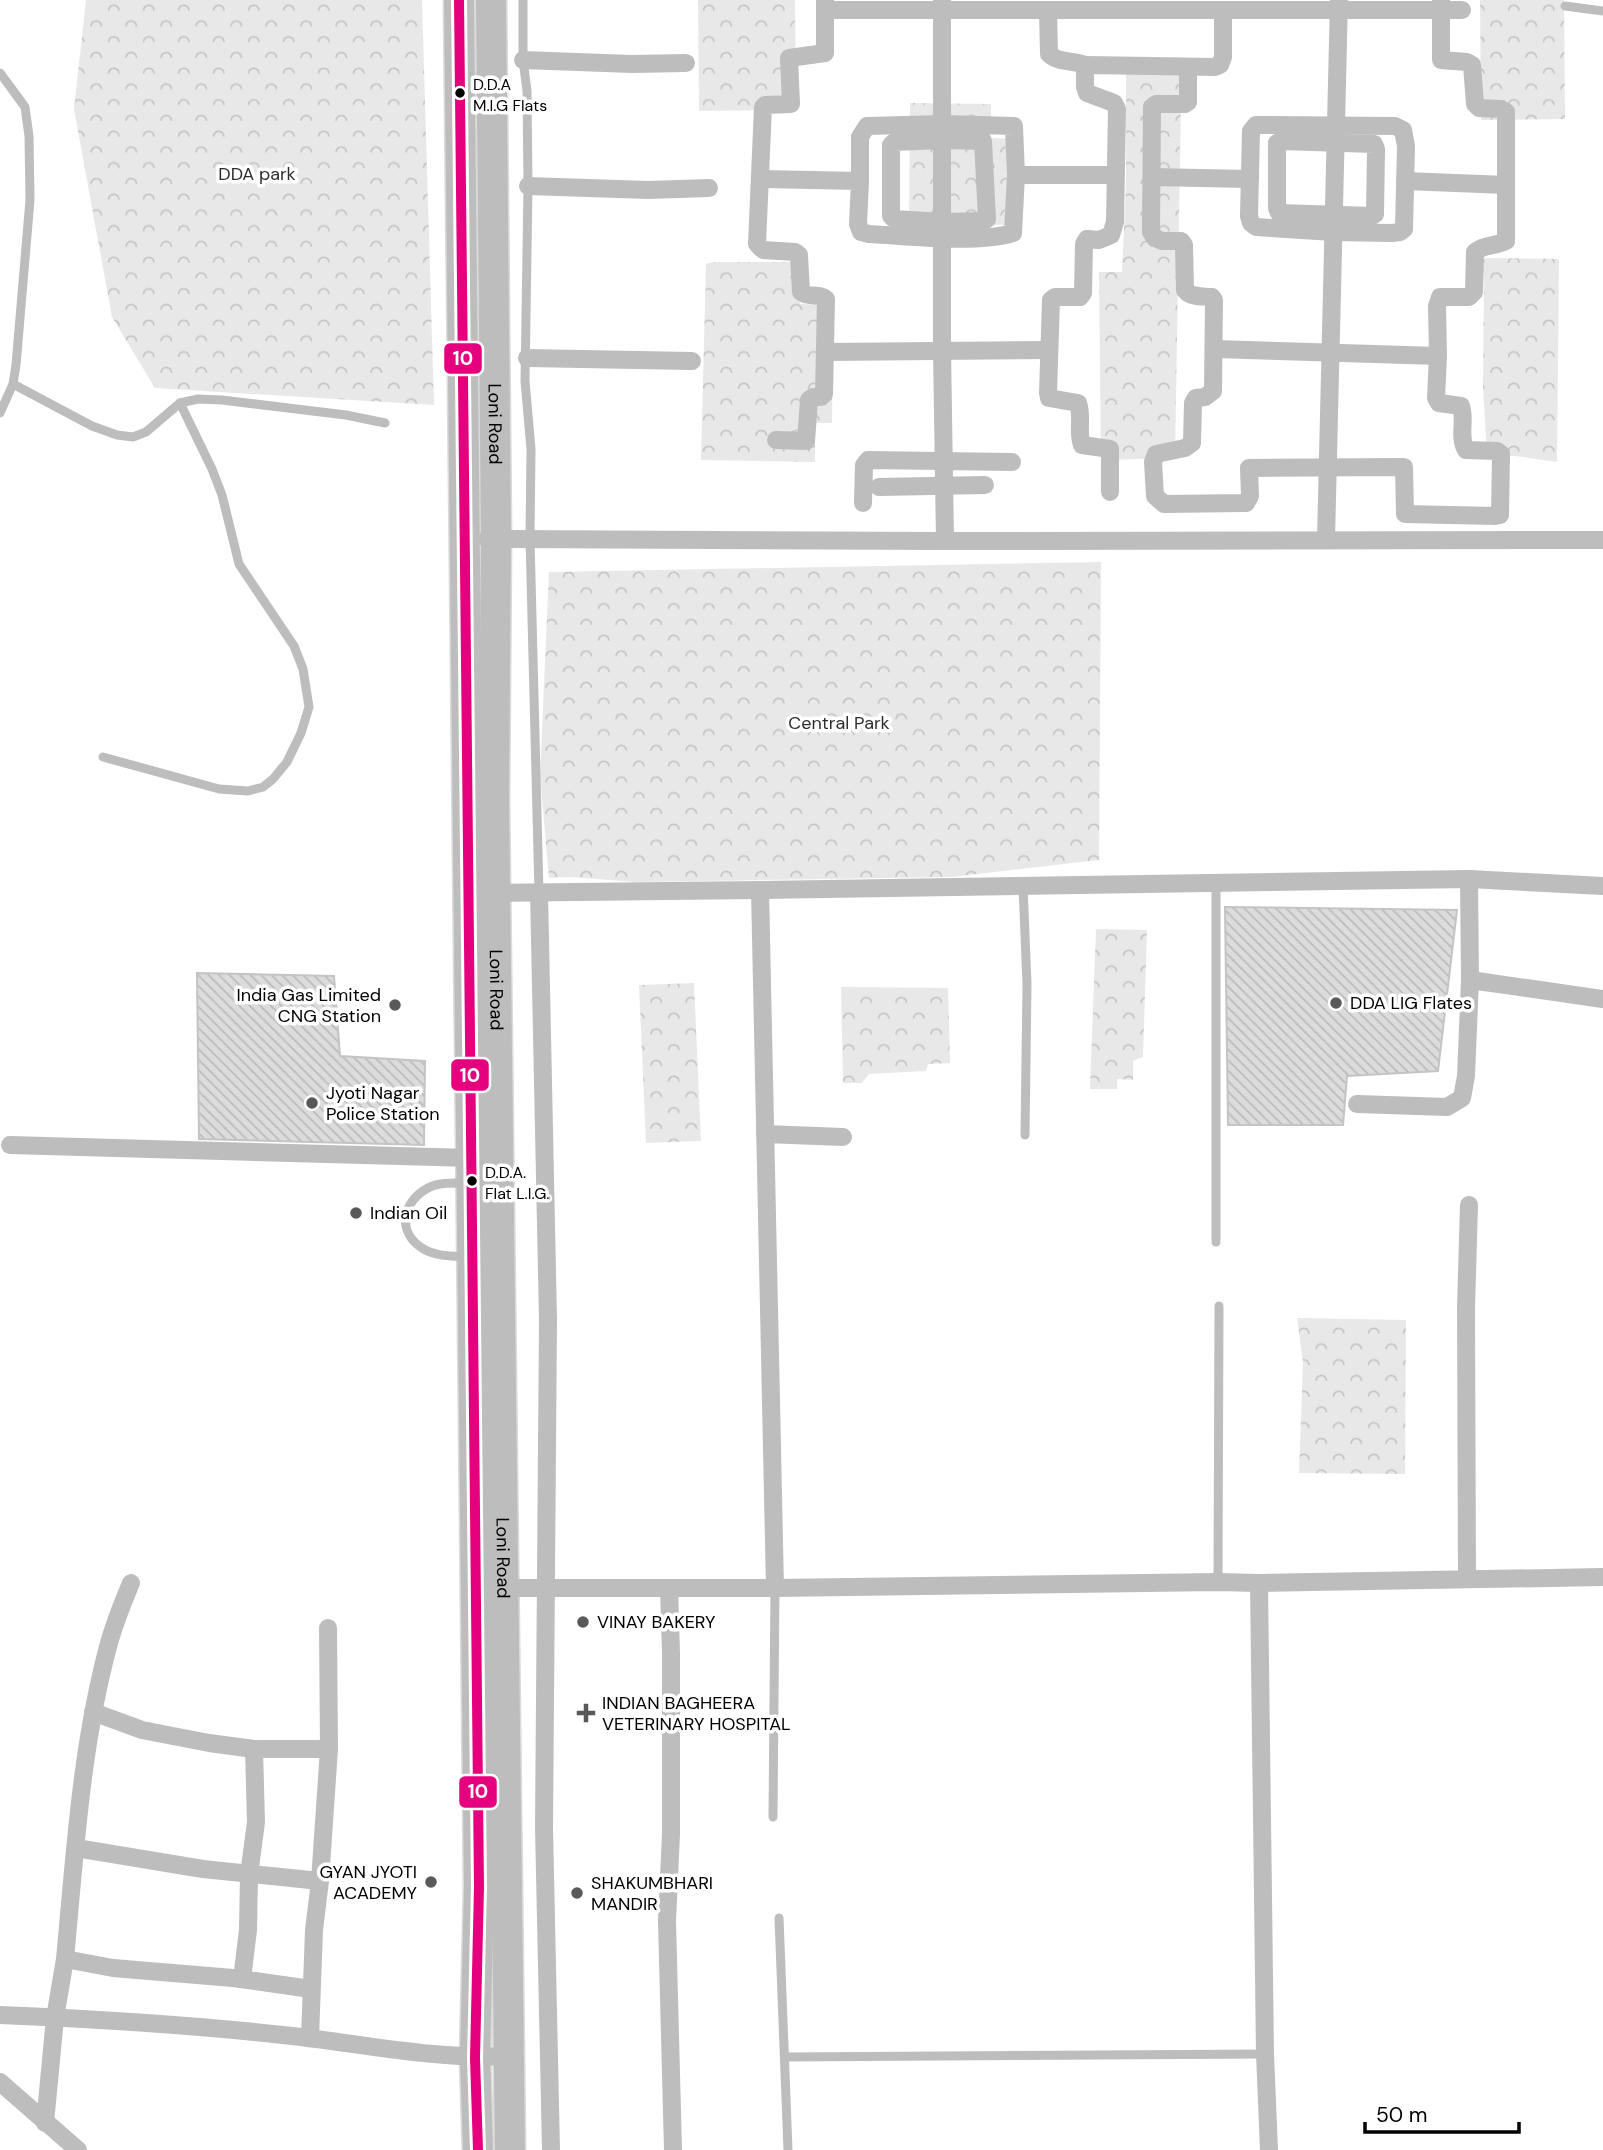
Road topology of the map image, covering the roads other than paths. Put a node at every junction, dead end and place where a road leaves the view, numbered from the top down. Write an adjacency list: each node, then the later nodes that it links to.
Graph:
1 (459, 0): 55 (highway, Loni Road)
2 (491, 0): 53 (highway, Loni Road)
3 (523, 0): 13 (lane)
4 (825, 5): 5 (street); 23 (street)
5 (942, 5): 9 (street); 18 (street)
6 (1339, 5): 7 (street); 10 (street); 19 (street)
7 (1441, 5): 11 (street); 27 (street)
8 (1564, 6): 12 (lane)
9 (1048, 10): 10 (street); 15 (street)
10 (1223, 10): 16 (street)
11 (1462, 10)
12 (1603, 11)
13 (523, 60): 14 (street); 28 (lane)
14 (686, 63)
15 (1085, 65): 16 (street); 21 (street)
16 (1188, 67): 22 (street)
17 (0, 73): 40 (lane)
18 (942, 132): 20 (street); 25 (street); 31 (street); 31 (street); 31 (street)
19 (1336, 134): 24 (street); 26 (street); 30 (street); 30 (street); 30 (street)
20 (1016, 175): 21 (street); 31 (street)
21 (1115, 175): 34 (street)
22 (1152, 177): 24 (street); 32 (street)
23 (760, 179): 25 (street); 35 (street)
24 (1250, 179): 30 (street)
25 (860, 181): 31 (street)
26 (1405, 181): 27 (street); 30 (street)
27 (1506, 185): 37 (street)
28 (528, 186): 29 (street); 38 (lane)
29 (709, 188)
30 (1333, 224): 36 (street)
31 (943, 230): 33 (street)
32 (1214, 349): 36 (street); 47 (street)
33 (942, 350): 34 (street); 35 (street); 45 (street)
34 (1049, 351): 51 (street)
35 (825, 352): 44 (street)
36 (1331, 352): 37 (street); 47 (street)
37 (1438, 356): 47 (street)
38 (527, 358): 39 (street); 54 (lane)
39 (692, 361)
40 (13, 384): 41 (lane); 42 (lane)
41 (180, 403): 43 (lane); 59 (lane)
42 (0, 413)
43 (385, 423)
44 (776, 440)
45 (944, 462): 46 (street); 49 (street); 52 (street)
46 (1012, 462)
47 (1328, 468): 56 (street)
48 (985, 485): 49 (street)
49 (945, 486): 50 (street); 58 (street)
50 (879, 487)
51 (1111, 492)
52 (863, 503)
53 (496, 539): 54 (street); 55 (street); 66 (highway, Loni Road)
54 (530, 539): 58 (street); 65 (lane)
55 (464, 540): 66 (highway, Loni Road)
56 (1326, 540): 57 (street); 58 (street)
57 (1603, 540)
58 (946, 541)
59 (103, 757)
60 (1469, 878): 61 (street); 62 (street); 67 (street)
61 (1216, 882): 63 (street); 76 (lane)
62 (1603, 886)
63 (1023, 887): 64 (street); 71 (lane)
64 (760, 890): 65 (street); 70 (street)
65 (539, 892): 66 (street); 85 (street)
66 (481, 893): 74 (highway, Loni Road); 77 (highway, Loni Road)
67 (1469, 980): 68 (street); 69 (street)
68 (1603, 999)
69 (1357, 1104)
70 (765, 1135): 72 (street); 87 (street)
71 (1025, 1135)
72 (843, 1137)
73 (10, 1145): 74 (street)
74 (471, 1170): 77 (highway, Loni Road); 77 (lane)
75 (1469, 1205): 80 (street)
76 (1216, 1242)
77 (486, 1258): 84 (highway, Loni Road)
78 (1219, 1306): 81 (lane)
79 (1603, 1577): 80 (street)
80 (1467, 1579): 83 (street)
81 (1218, 1582): 83 (street); 87 (street)
82 (131, 1583): 89 (street)
83 (1259, 1583): 103 (street)
84 (490, 1588): 85 (street); 104 (highway, Loni Road); 106 (highway, Loni Road)
85 (546, 1588): 86 (street); 112 (street)
86 (669, 1588): 87 (street); 113 (street)
87 (775, 1588): 92 (lane)
88 (328, 1628): 91 (street)
89 (93, 1713): 90 (street); 93 (street)
90 (254, 1749): 91 (street); 94 (street)
91 (329, 1749): 95 (street)
92 (773, 1817)
93 (76, 1848): 94 (street); 97 (street)
94 (249, 1875): 95 (street); 98 (street)
95 (320, 1881): 99 (street)
96 (779, 1917): 105 (lane)
97 (65, 1959): 98 (street); 101 (street)
98 (243, 1979): 99 (street)
99 (311, 1989): 102 (street)
100 (0, 2015): 101 (street)
101 (55, 2018): 102 (street); 108 (street)
102 (310, 2038): 106 (street)
103 (1265, 2054): 105 (lane); 115 (street)
104 (509, 2056): 106 (street); 111 (highway, Loni Road)
105 (785, 2057): 114 (lane)
106 (475, 2058): 110 (highway, Loni Road)
107 (0, 2082): 108 (street)
108 (45, 2123): 109 (street)
109 (78, 2150)
110 (478, 2150)
111 (510, 2150)
112 (551, 2150)
113 (673, 2150)
114 (788, 2150)
115 (1269, 2150)

